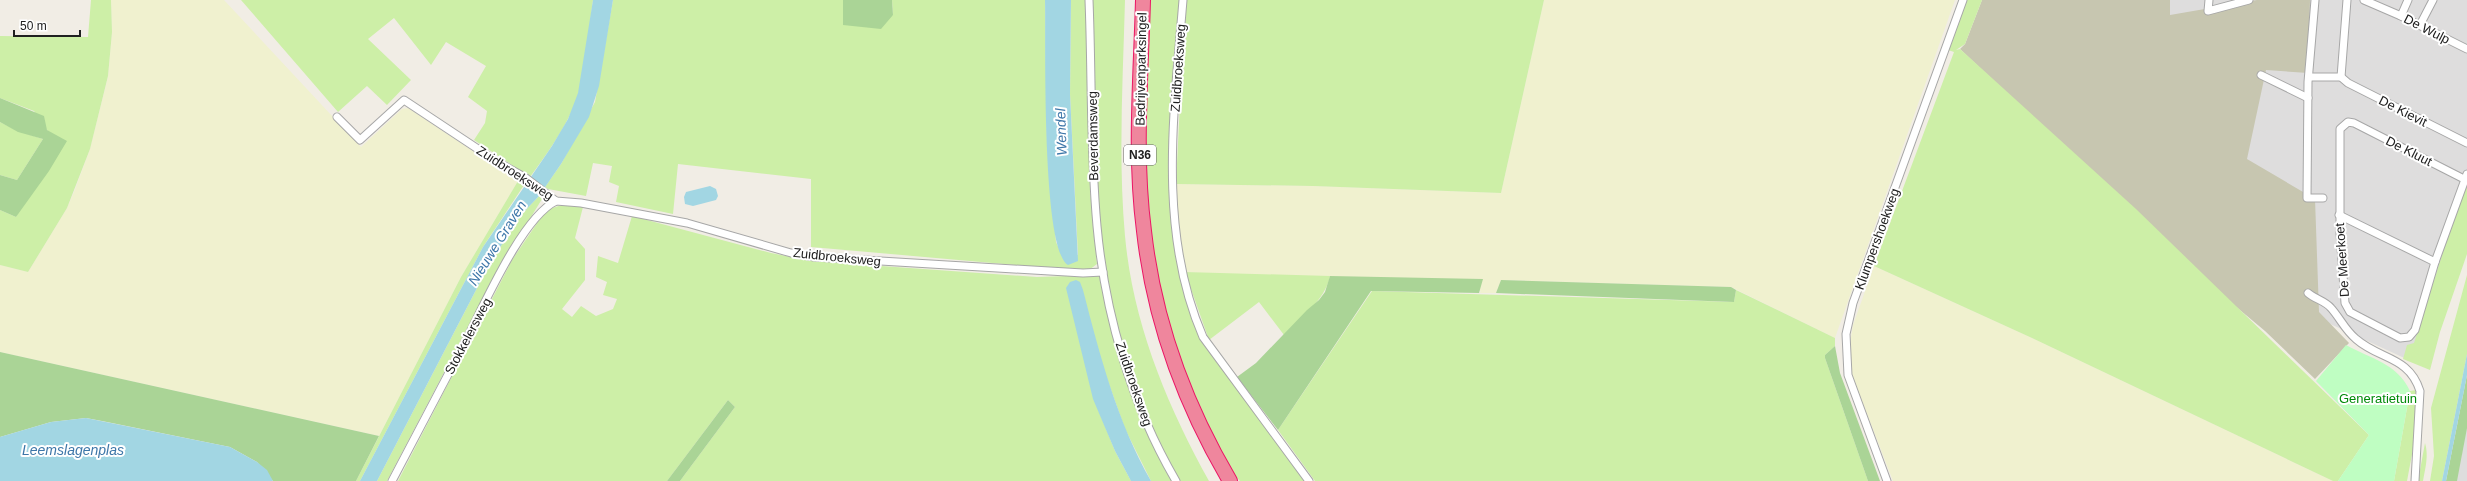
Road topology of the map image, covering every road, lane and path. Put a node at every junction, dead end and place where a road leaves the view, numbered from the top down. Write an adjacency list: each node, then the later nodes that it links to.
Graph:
1 (1090, 0): 28 (street, Beverdamsweg)
2 (1133, 0): 32 (highway, Bedrijvenparksingel / N36)
3 (1143, 0): 33 (highway, Bedrijvenparksingel / N36)
4 (1183, 0): 34 (street, Zuidbroeksweg)
5 (1963, 0): 35 (street, Klumpershoekweg)
6 (2208, 0): 7 (street)
7 (2249, 0)
8 (2315, 0): 17 (street)
9 (2347, 0): 18 (street)
10 (2364, 0): 13 (street, De Wulp)
11 (2408, 0): 13 (street)
12 (2433, 0): 14 (street)
13 (2401, 16): 14 (street, De Wulp)
14 (2420, 25): 15 (street, De Wulp)
15 (2467, 49)
16 (2261, 75): 19 (street)
17 (2309, 77): 18 (street); 19 (street)
18 (2341, 77): 22 (street, De Kievit)
19 (2308, 98): 24 (street)
20 (337, 117): 25 (street, Zuidbroeksweg)
21 (2354, 123): 23 (street, De Kluut); 26 (street, De Meerkoet)
22 (2467, 143)
23 (2466, 177): 27 (street, De Meerkoet)
24 (2323, 198)
25 (556, 201): 28 (street, Zuidbroeksweg); 30 (street, Stokkelersweg)
26 (2340, 215): 27 (street); 27 (street, De Meerkoet)
27 (2435, 262)
28 (1103, 272): 31 (street, Zuidbroeksweg)
29 (2308, 292): 36 (street)
30 (392, 481)
31 (1176, 481)
32 (1218, 481)
33 (1230, 481)
34 (1309, 481)
35 (1887, 481)
36 (2415, 481)

